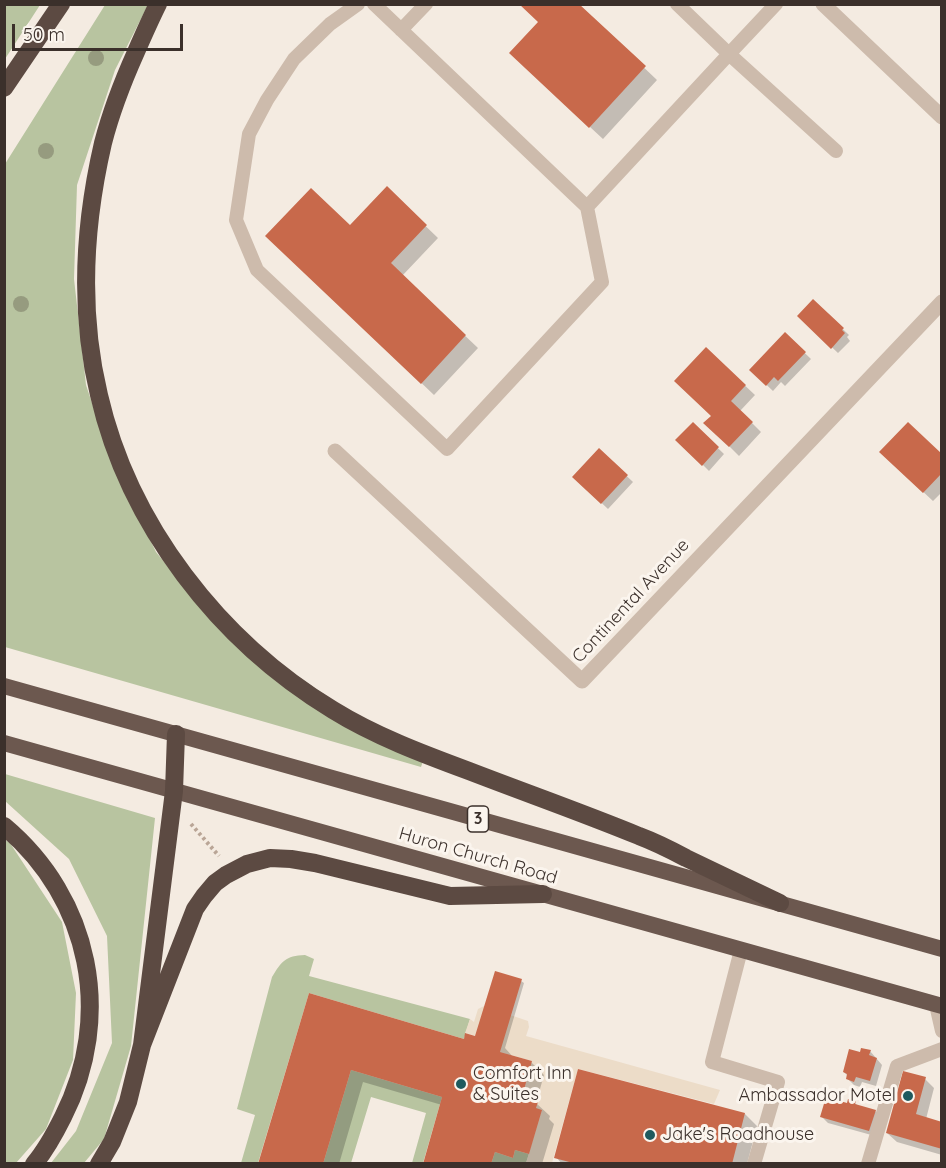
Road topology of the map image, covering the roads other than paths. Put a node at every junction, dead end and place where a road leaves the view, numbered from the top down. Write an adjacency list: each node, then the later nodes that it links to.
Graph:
1 (61, 4): 11 (highway)
2 (158, 4): 23 (highway)
3 (358, 4): 14 (lane)
4 (374, 4): 9 (lane)
5 (426, 4): 9 (lane)
6 (677, 4): 10 (lane)
7 (776, 4): 10 (lane)
8 (823, 4): 12 (street)
9 (401, 30): 14 (lane)
10 (729, 54): 13 (lane); 14 (lane)
11 (4, 88)
12 (942, 117)
13 (836, 151)
14 (587, 207)
15 (942, 302): 16 (street, Continental Avenue)
16 (335, 451)
17 (4, 686): 18 (highway, Huron Church Road / 3)
18 (176, 734): 20 (highway); 23 (highway, Huron Church Road / 3)
19 (4, 743): 20 (highway, Huron Church Road)
20 (174, 790): 22 (highway, Huron Church Road); 28 (highway)
21 (4, 826): 30 (highway)
22 (543, 894): 25 (highway, Huron Church Road); 28 (highway)
23 (780, 903): 24 (highway, Huron Church Road / 3)
24 (942, 949)
25 (741, 950): 26 (highway, Huron Church Road); 32 (lane)
26 (939, 1005): 27 (lane)
27 (942, 1031)
28 (142, 1045): 31 (highway)
29 (942, 1049): 33 (lane)
30 (34, 1164)
31 (99, 1164)
32 (754, 1164)
33 (868, 1164)

